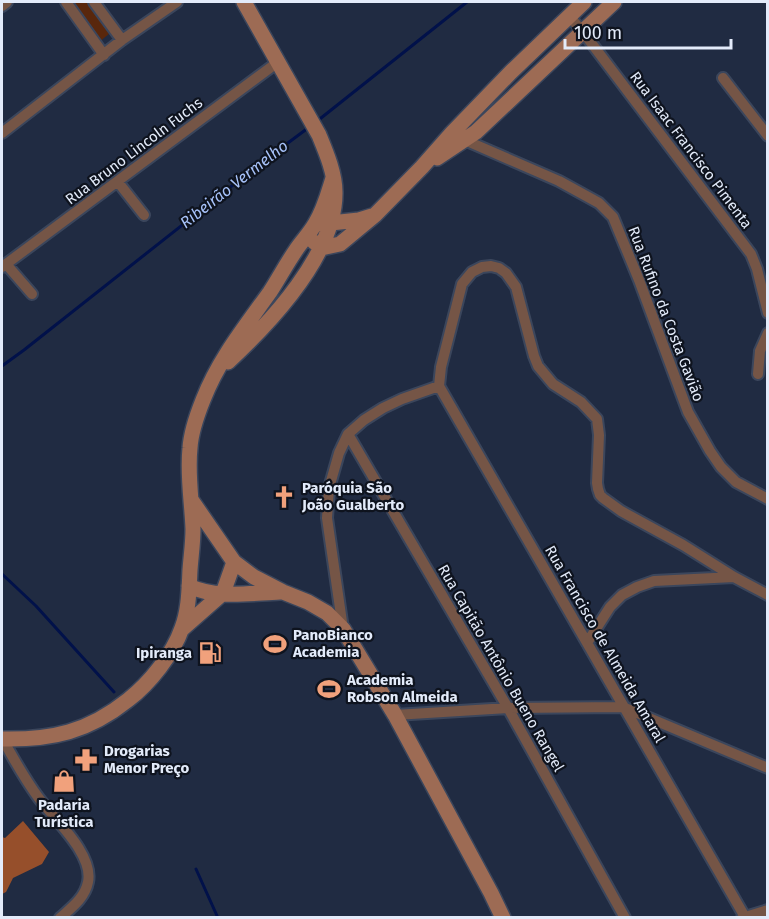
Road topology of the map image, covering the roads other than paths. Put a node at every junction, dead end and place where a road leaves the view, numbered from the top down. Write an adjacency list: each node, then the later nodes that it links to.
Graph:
1 (7, 2): 8 (street)
2 (66, 2): 12 (street)
3 (94, 2): 11 (street)
4 (177, 2): 11 (street)
5 (244, 2): 13 (main road)
6 (584, 2): 9 (main road)
7 (614, 2): 10 (main road)
8 (2, 6)
9 (569, 16): 10 (street, Rua Isaac Francisco Pimenta); 17 (main road)
10 (583, 32): 17 (main road); 29 (street, Rua Isaac Francisco Pimenta)
11 (122, 40): 12 (street)
12 (104, 55): 15 (street)
13 (278, 62): 18 (main road); 19 (street, Rua Bruno Lincoln Fuchs)
14 (723, 78): 16 (street)
15 (2, 133)
16 (768, 136)
17 (458, 137): 21 (main road); 36 (street, Rua Rufino da Costa Gavião)
18 (333, 178): 22 (main road); 23 (main road)
19 (118, 182): 20 (street); 26 (street, Rua Bruno Lincoln Fuchs)
20 (144, 215)
21 (375, 215): 22 (main road); 24 (main road)
22 (332, 223): 23 (main road); 25 (main road)
23 (312, 228): 25 (main road); 32 (main road)
24 (340, 244): 25 (main road); 27 (main road)
25 (321, 247): 27 (main road)
26 (4, 265): 28 (street)
27 (294, 291): 32 (main road)
28 (32, 294)
29 (768, 313)
30 (768, 333): 31 (street)
31 (758, 374)
32 (213, 376): 35 (main road)
33 (440, 386): 34 (street); 40 (street); 47 (street, Rua Francisco de Almeida Amaral)
34 (348, 434): 46 (street); 49 (street, Rua Capitão Antônio Bueno Rangel)
35 (190, 498): 37 (main road); 38 (main road)
36 (768, 499)
37 (193, 529): 38 (main road); 41 (main road)
38 (211, 530): 39 (main road)
39 (234, 562): 42 (main road); 43 (main road)
40 (734, 578): 44 (street); 47 (street)
41 (189, 586): 43 (main road); 45 (main road)
42 (283, 592): 43 (main road); 46 (main road)
43 (223, 593): 45 (main road)
44 (768, 595)
45 (182, 629): 51 (main road)
46 (343, 629): 50 (main road)
47 (587, 643): 48 (street, Rua Francisco de Almeida Amaral)
48 (623, 707): 49 (street); 52 (street); 54 (street, Rua Francisco de Almeida Amaral)
49 (508, 708): 50 (street); 57 (street, Rua Capitão Antônio Bueno Rangel)
50 (395, 715): 56 (main road)
51 (2, 739): 55 (street)
52 (768, 768)
53 (768, 910): 54 (street)
54 (744, 917)
55 (60, 918)
56 (503, 918)
57 (625, 918)

